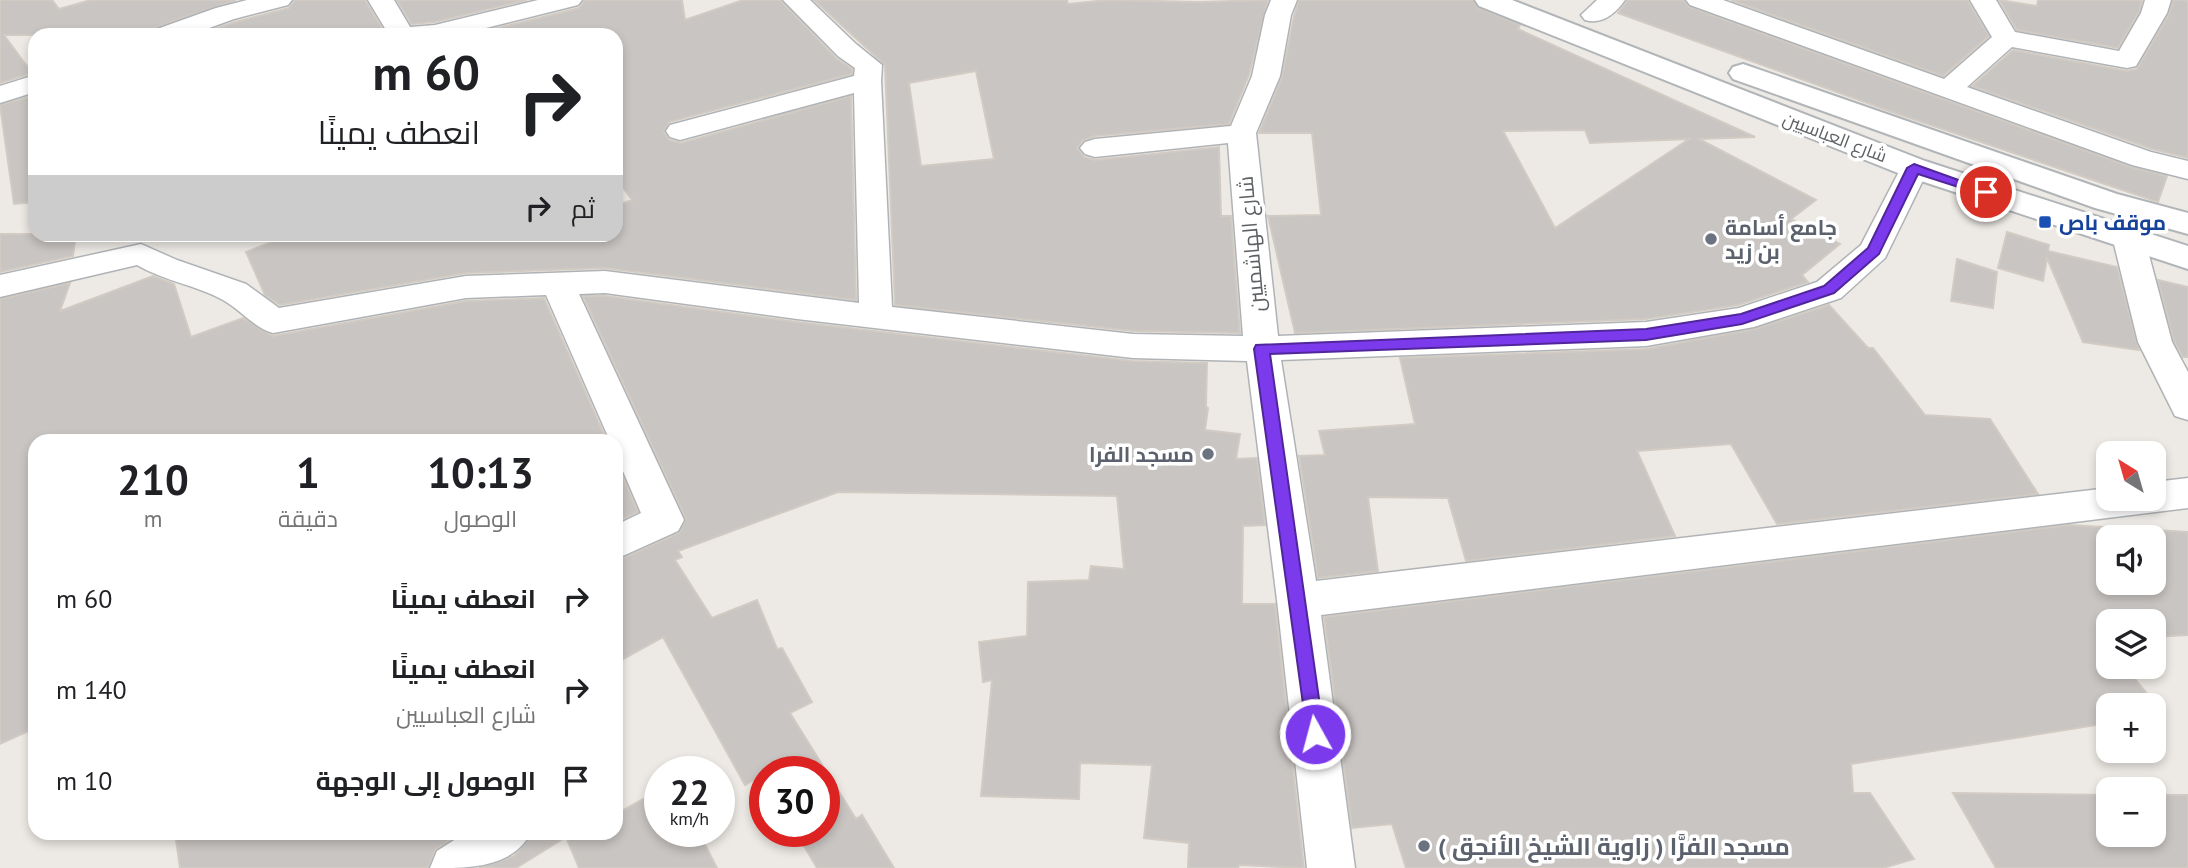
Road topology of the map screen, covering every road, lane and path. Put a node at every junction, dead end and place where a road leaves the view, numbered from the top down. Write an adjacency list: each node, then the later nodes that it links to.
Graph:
1 (279, 0): 12 (street)
2 (381, 0): 13 (street)
3 (569, 0): 14 (street)
4 (796, 0): 16 (street)
5 (1284, 0): 21 (street, شارع الهاشميين)
6 (1488, 0): 23 (main road, شارع العباسيين)
7 (1557, 0): 11 (main road, شارع العباسيين)
8 (1699, 0): 18 (street)
9 (1983, 0): 15 (street)
10 (2158, 0): 15 (street)
11 (1603, 7): 25 (main road, شارع العباسيين)
12 (185, 28)
13 (398, 28)
14 (455, 28)
15 (2006, 38): 18 (street)
16 (867, 81): 20 (street); 31 (street)
17 (28, 85): 19 (street)
18 (1950, 88): 24 (street)
19 (0, 95)
20 (680, 131)
21 (1242, 133): 22 (street); 32 (street, شارع الهاشميين)
22 (1095, 148)
23 (1914, 168): 26 (main road, شارع العباسيين); 32 (street)
24 (2188, 170)
25 (2188, 225)
26 (2129, 240): 28 (main road, شارع العباسيين); 33 (street)
27 (156, 247): 29 (street); 30 (street)
28 (2188, 258)
29 (558, 284): 31 (street); 37 (street)
30 (0, 286)
31 (876, 317): 32 (street)
32 (1262, 349): 38 (street, شارع الهاشميين)
33 (2188, 407)
34 (2188, 493): 35 (street)
35 (2166, 496)
36 (2096, 505): 38 (street)
37 (623, 540)
38 (1298, 600): 41 (street, شارع الهاشميين)
39 (496, 840): 40 (street)
40 (454, 868)
41 (1331, 868)

